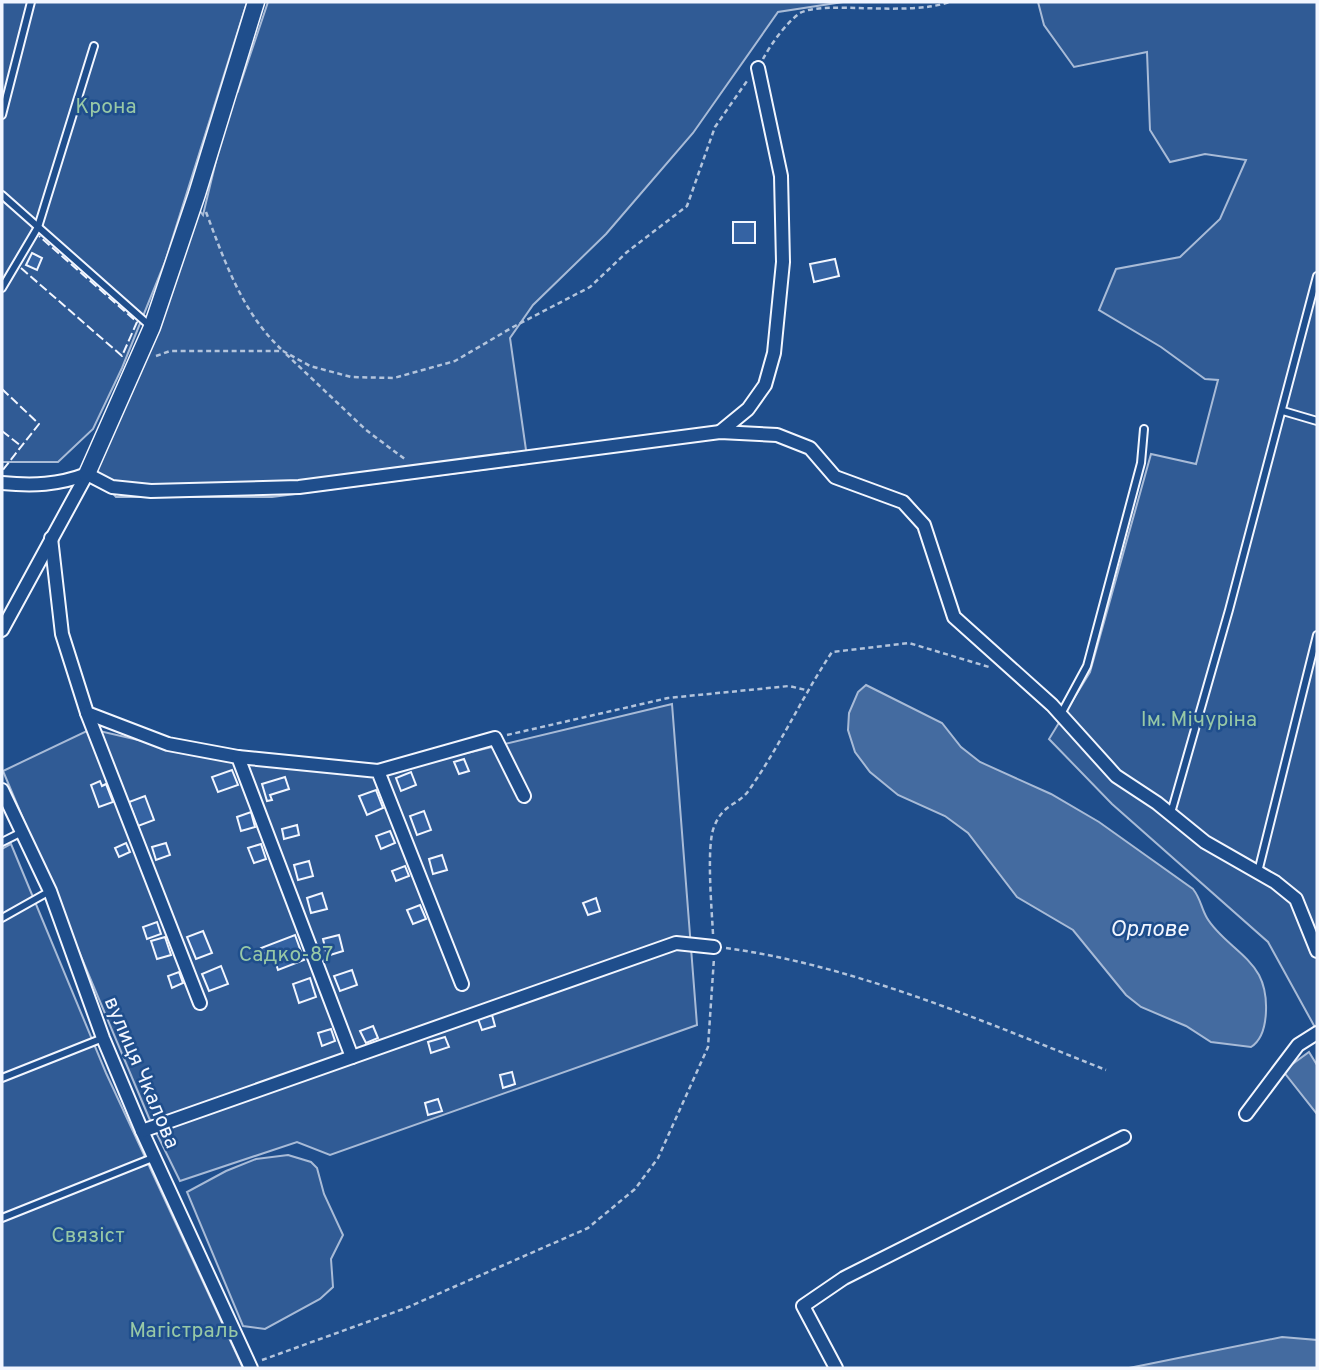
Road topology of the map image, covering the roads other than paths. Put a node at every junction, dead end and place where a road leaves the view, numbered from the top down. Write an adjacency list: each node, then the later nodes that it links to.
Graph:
1 (32, 2): 5 (lane)
2 (256, 2): 10 (street)
3 (94, 46): 7 (lane)
4 (758, 68): 14 (street)
5 (2, 115)
6 (2, 195): 7 (lane)
7 (38, 227): 9 (lane); 10 (lane)
8 (1317, 276): 11 (lane)
9 (2, 288)
10 (152, 327): 15 (street)
11 (1283, 411): 12 (lane); 26 (lane)
12 (1317, 421)
13 (1143, 429): 21 (lane)
14 (720, 432): 15 (street); 21 (street)
15 (87, 474): 16 (street); 17 (street)
16 (2, 483)
17 (51, 538): 18 (street); 20 (street)
18 (2, 630)
19 (1317, 635): 29 (lane)
20 (87, 713): 22 (street); 35 (street)
21 (1060, 714): 26 (street)
22 (238, 757): 23 (street); 38 (street)
23 (378, 771): 25 (street); 34 (street)
24 (2, 790): 27 (street, вулиця Чкалова)
25 (523, 796)
26 (1170, 814): 29 (street)
27 (23, 831): 28 (lane); 30 (street, вулиця Чкалова)
28 (2, 842)
29 (1257, 874): 33 (street)
30 (50, 891): 31 (lane); 37 (street, вулиця Чкалова)
31 (2, 918)
32 (714, 947): 38 (street)
33 (1317, 951)
34 (462, 984)
35 (200, 1003)
36 (1317, 1033): 40 (street)
37 (103, 1038): 39 (lane); 41 (street, вулиця Чкалова)
38 (352, 1057): 41 (street)
39 (2, 1078)
40 (1246, 1114)
41 (142, 1131): 43 (street, вулиця Чкалова)
42 (1124, 1137): 46 (street)
43 (155, 1157): 44 (lane); 45 (street, вулиця Чкалова)
44 (2, 1218)
45 (250, 1366)
46 (836, 1368)

